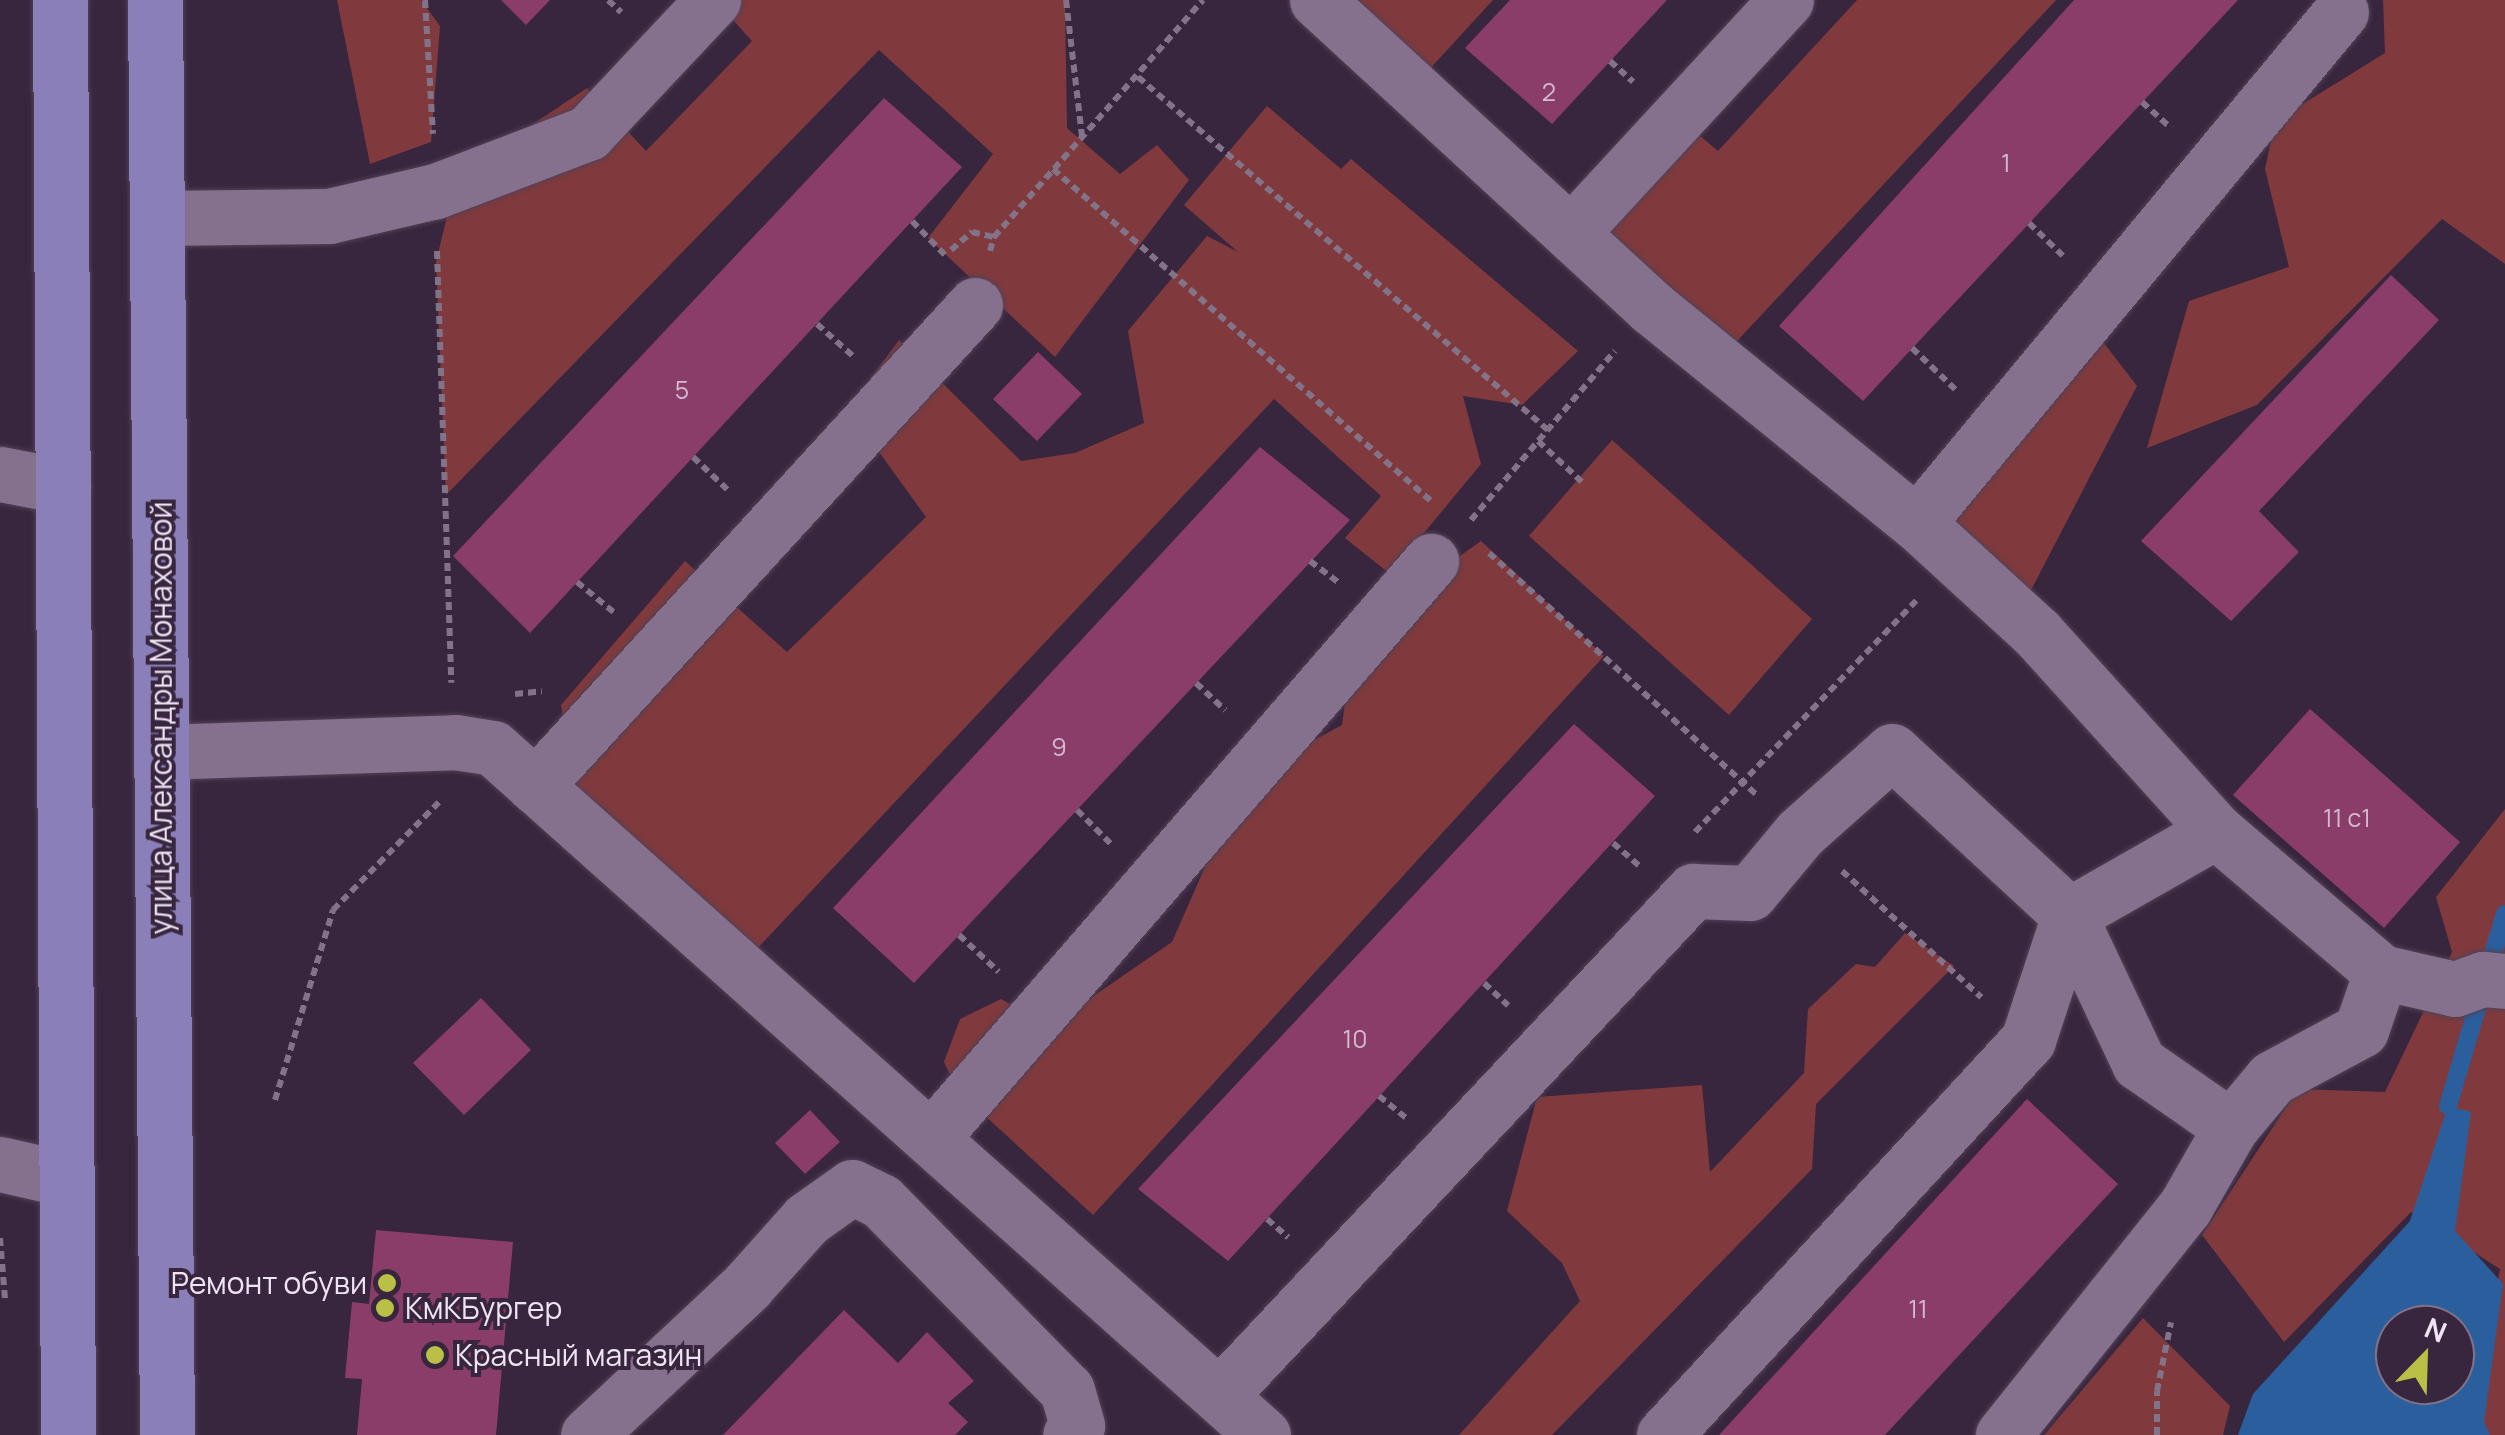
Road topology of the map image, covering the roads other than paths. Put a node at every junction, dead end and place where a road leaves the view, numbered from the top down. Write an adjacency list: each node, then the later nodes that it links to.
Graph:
1 (60, 0): 11 (main road)
2 (155, 0): 7 (main road, улица Александры Монаховой)
3 (712, 0): 7 (street)
4 (1317, 0): 8 (street)
5 (1786, 0): 8 (street)
6 (2341, 12): 12 (street)
7 (156, 218): 14 (main road, улица Александры Монаховой)
8 (1571, 233): 12 (street)
9 (975, 305): 15 (street)
10 (0, 474): 11 (street)
11 (62, 486): 23 (main road)
12 (1917, 523): 16 (street)
13 (1447, 545): 21 (street)
14 (161, 752): 15 (street); 26 (main road, улица Александры Монаховой)
15 (535, 786): 21 (street)
16 (2216, 831): 17 (street); 18 (street)
17 (2069, 915): 20 (street); 24 (street); 30 (street)
18 (2381, 972): 19 (street); 20 (street)
19 (2505, 981)
20 (2230, 1127): 31 (street)
21 (932, 1136): 24 (street)
22 (0, 1164): 23 (street)
23 (66, 1179): 25 (main road)
24 (1220, 1394): 29 (street)
25 (68, 1435)
26 (167, 1435)
27 (588, 1435): 28 (street)
28 (1070, 1435)
29 (1263, 1435)
30 (1664, 1435)
31 (2003, 1435)

